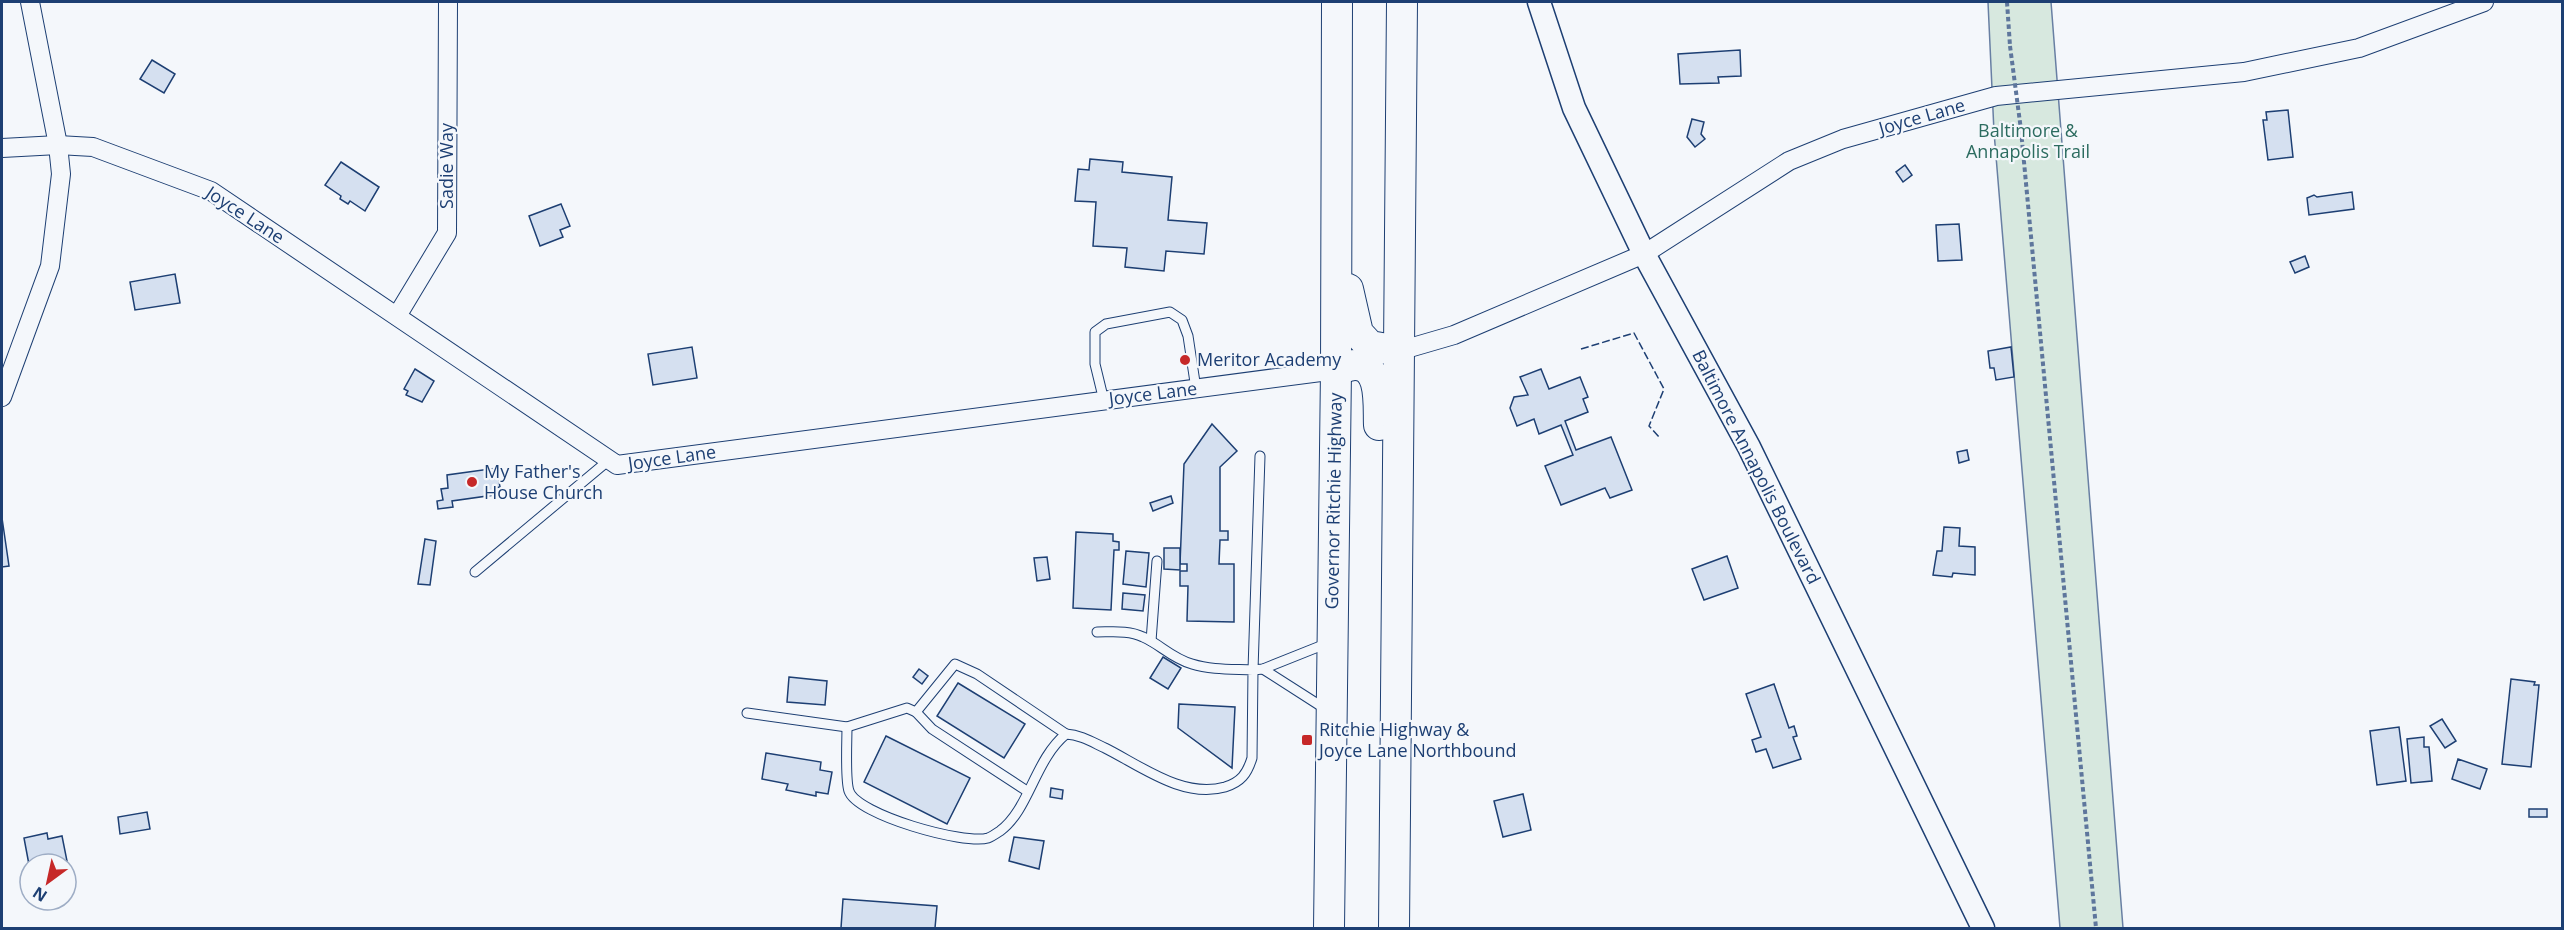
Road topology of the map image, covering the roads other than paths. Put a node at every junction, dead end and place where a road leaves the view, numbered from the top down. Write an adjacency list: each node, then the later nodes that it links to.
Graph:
1 (30, 2): 7 (street)
2 (448, 2): 11 (street, Sadie Way)
3 (1337, 2): 9 (highway, Governor Ritchie Highway)
4 (1402, 2): 12 (highway)
5 (1539, 2): 10 (street, Baltimore Annapolis Boulevard)
6 (2484, 2): 10 (street, Joyce Lane)
7 (58, 145): 8 (street, Joyce Lane); 11 (street, Joyce Lane); 15 (street)
8 (2, 148)
9 (1335, 233): 12 (highway); 13 (highway, Governor Ritchie Highway)
10 (1644, 254): 12 (street, Joyce Lane); 34 (street, Baltimore Annapolis Boulevard)
11 (397, 316): 18 (street, Joyce Lane)
12 (1399, 351): 19 (highway)
13 (1336, 370): 14 (street, Joyce Lane); 19 (highway); 24 (highway, Governor Ritchie Highway)
14 (1196, 389): 16 (street, Joyce Lane); 16 (lane)
15 (2, 397)
16 (1104, 401): 18 (street, Joyce Lane)
17 (1260, 456): 25 (lane)
18 (609, 460): 21 (lane)
19 (1397, 549): 33 (highway)
20 (1157, 561): 23 (lane)
21 (475, 572)
22 (1097, 632): 23 (lane)
23 (1151, 641): 25 (lane)
24 (1331, 642): 25 (lane); 27 (highway, Governor Ritchie Highway)
25 (1258, 670): 27 (lane); 30 (lane)
26 (916, 712): 29 (lane); 30 (lane); 31 (lane)
27 (1330, 712): 32 (highway, Governor Ritchie Highway)
28 (747, 713): 29 (lane)
29 (847, 727): 31 (lane)
30 (1066, 734): 31 (lane)
31 (1027, 791)
32 (1329, 928)
33 (1394, 928)
34 (1983, 928)

